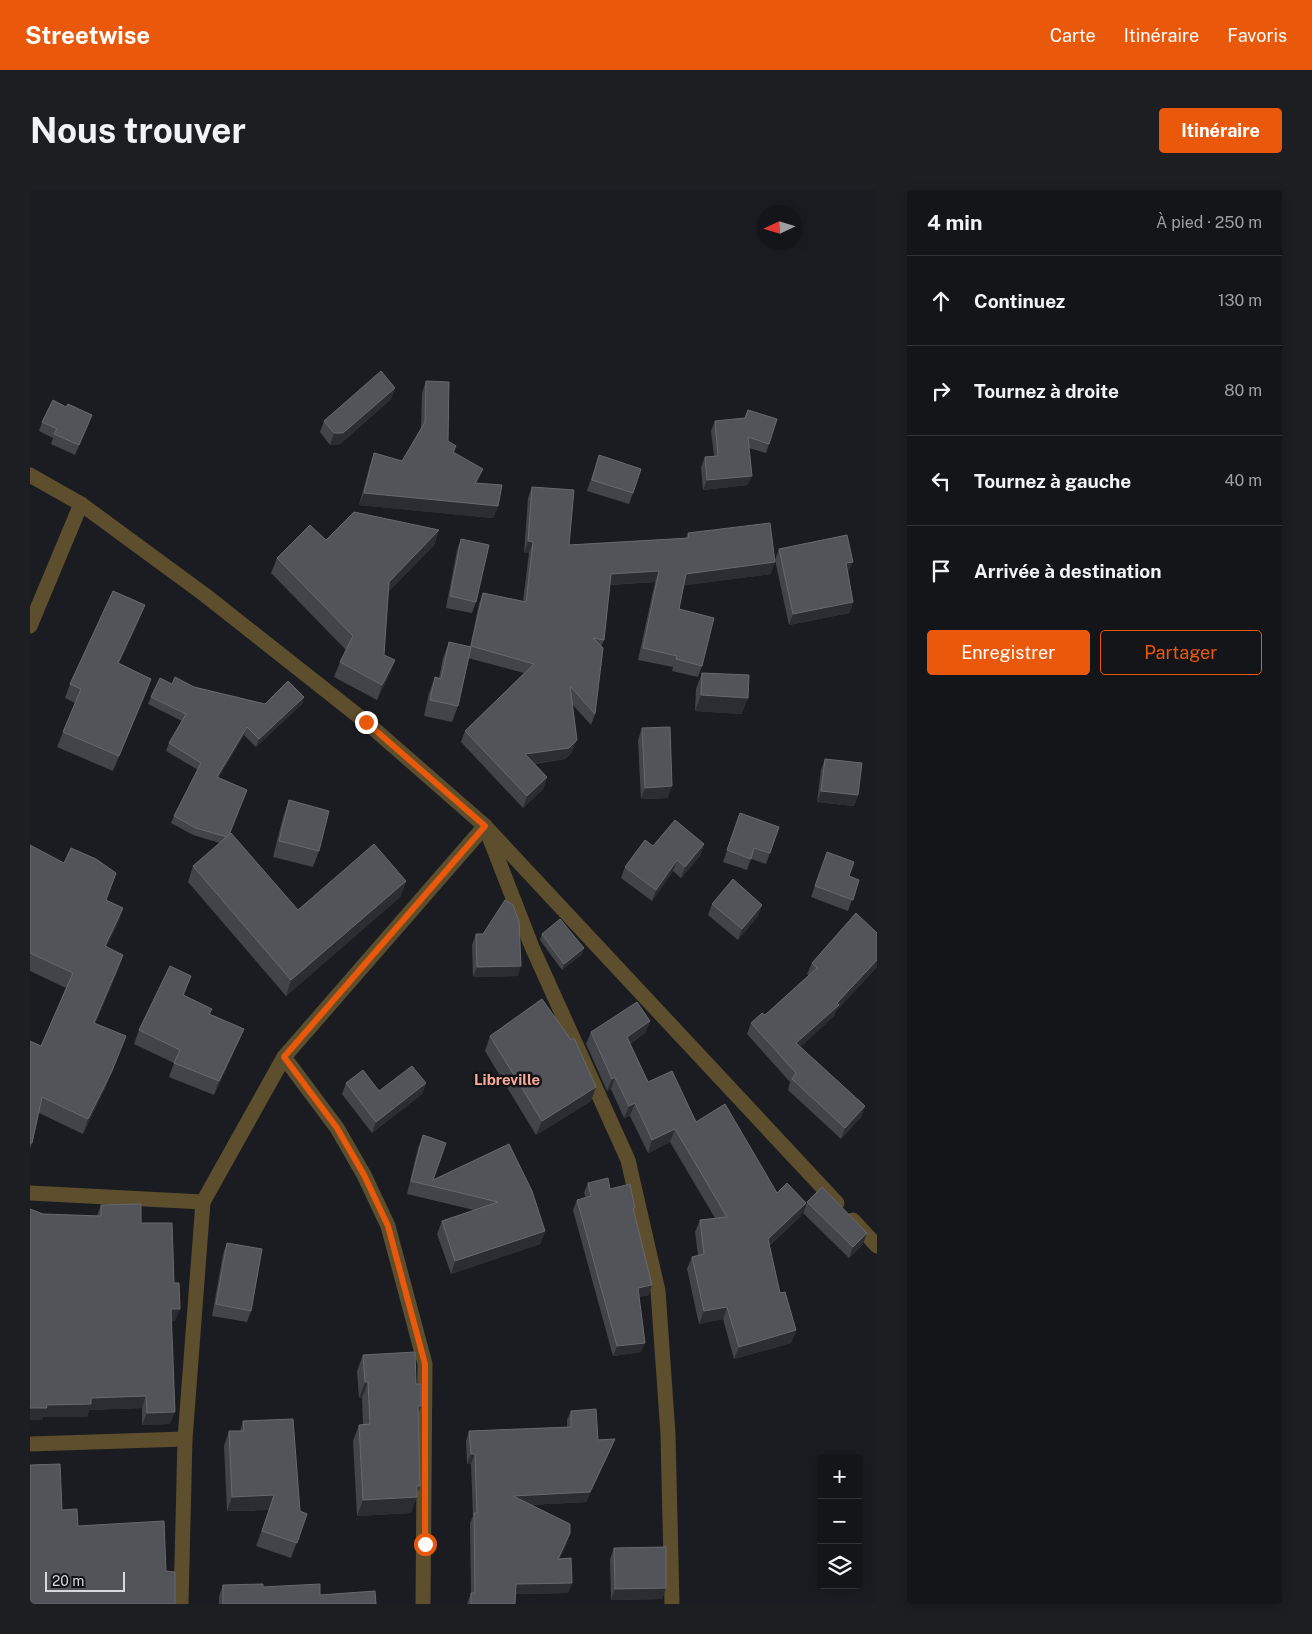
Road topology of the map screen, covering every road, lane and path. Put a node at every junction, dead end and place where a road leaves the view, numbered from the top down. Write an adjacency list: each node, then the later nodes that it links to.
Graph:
1 (30, 476): 2 (street)
2 (81, 504): 3 (street); 4 (street)
3 (30, 626)
4 (485, 826): 5 (street); 8 (street); 13 (street)
5 (284, 1057): 7 (street); 12 (street)
6 (30, 1194): 7 (street)
7 (203, 1202): 9 (street)
8 (877, 1246)
9 (185, 1439): 10 (street); 11 (street)
10 (30, 1444)
11 (181, 1604)
12 (423, 1604)
13 (672, 1604)

